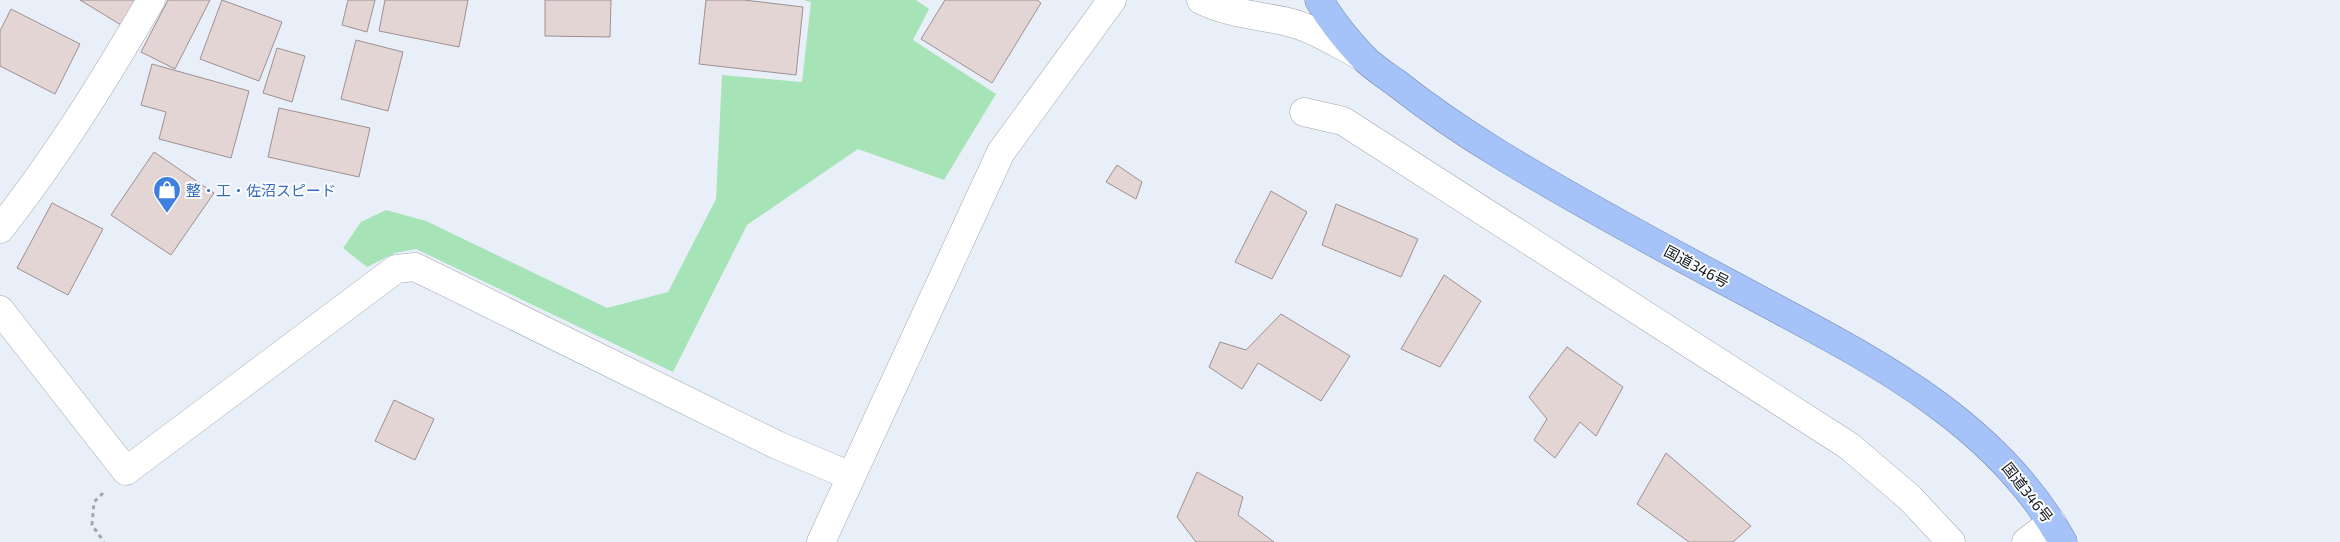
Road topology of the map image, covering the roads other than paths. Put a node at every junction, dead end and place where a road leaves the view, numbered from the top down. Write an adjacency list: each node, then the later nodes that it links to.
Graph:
1 (152, 0): 8 (street)
2 (1112, 0): 10 (street)
3 (1248, 0): 5 (street)
4 (1319, 0): 6 (highway, 国道346号)
5 (1209, 4): 6 (street)
6 (1363, 57): 11 (highway, 国道346号)
7 (1304, 112): 13 (street)
8 (0, 229)
9 (0, 310): 10 (street)
10 (843, 473): 12 (street)
11 (2058, 532): 14 (street)
12 (821, 542)
13 (1951, 542)
14 (2026, 542)

